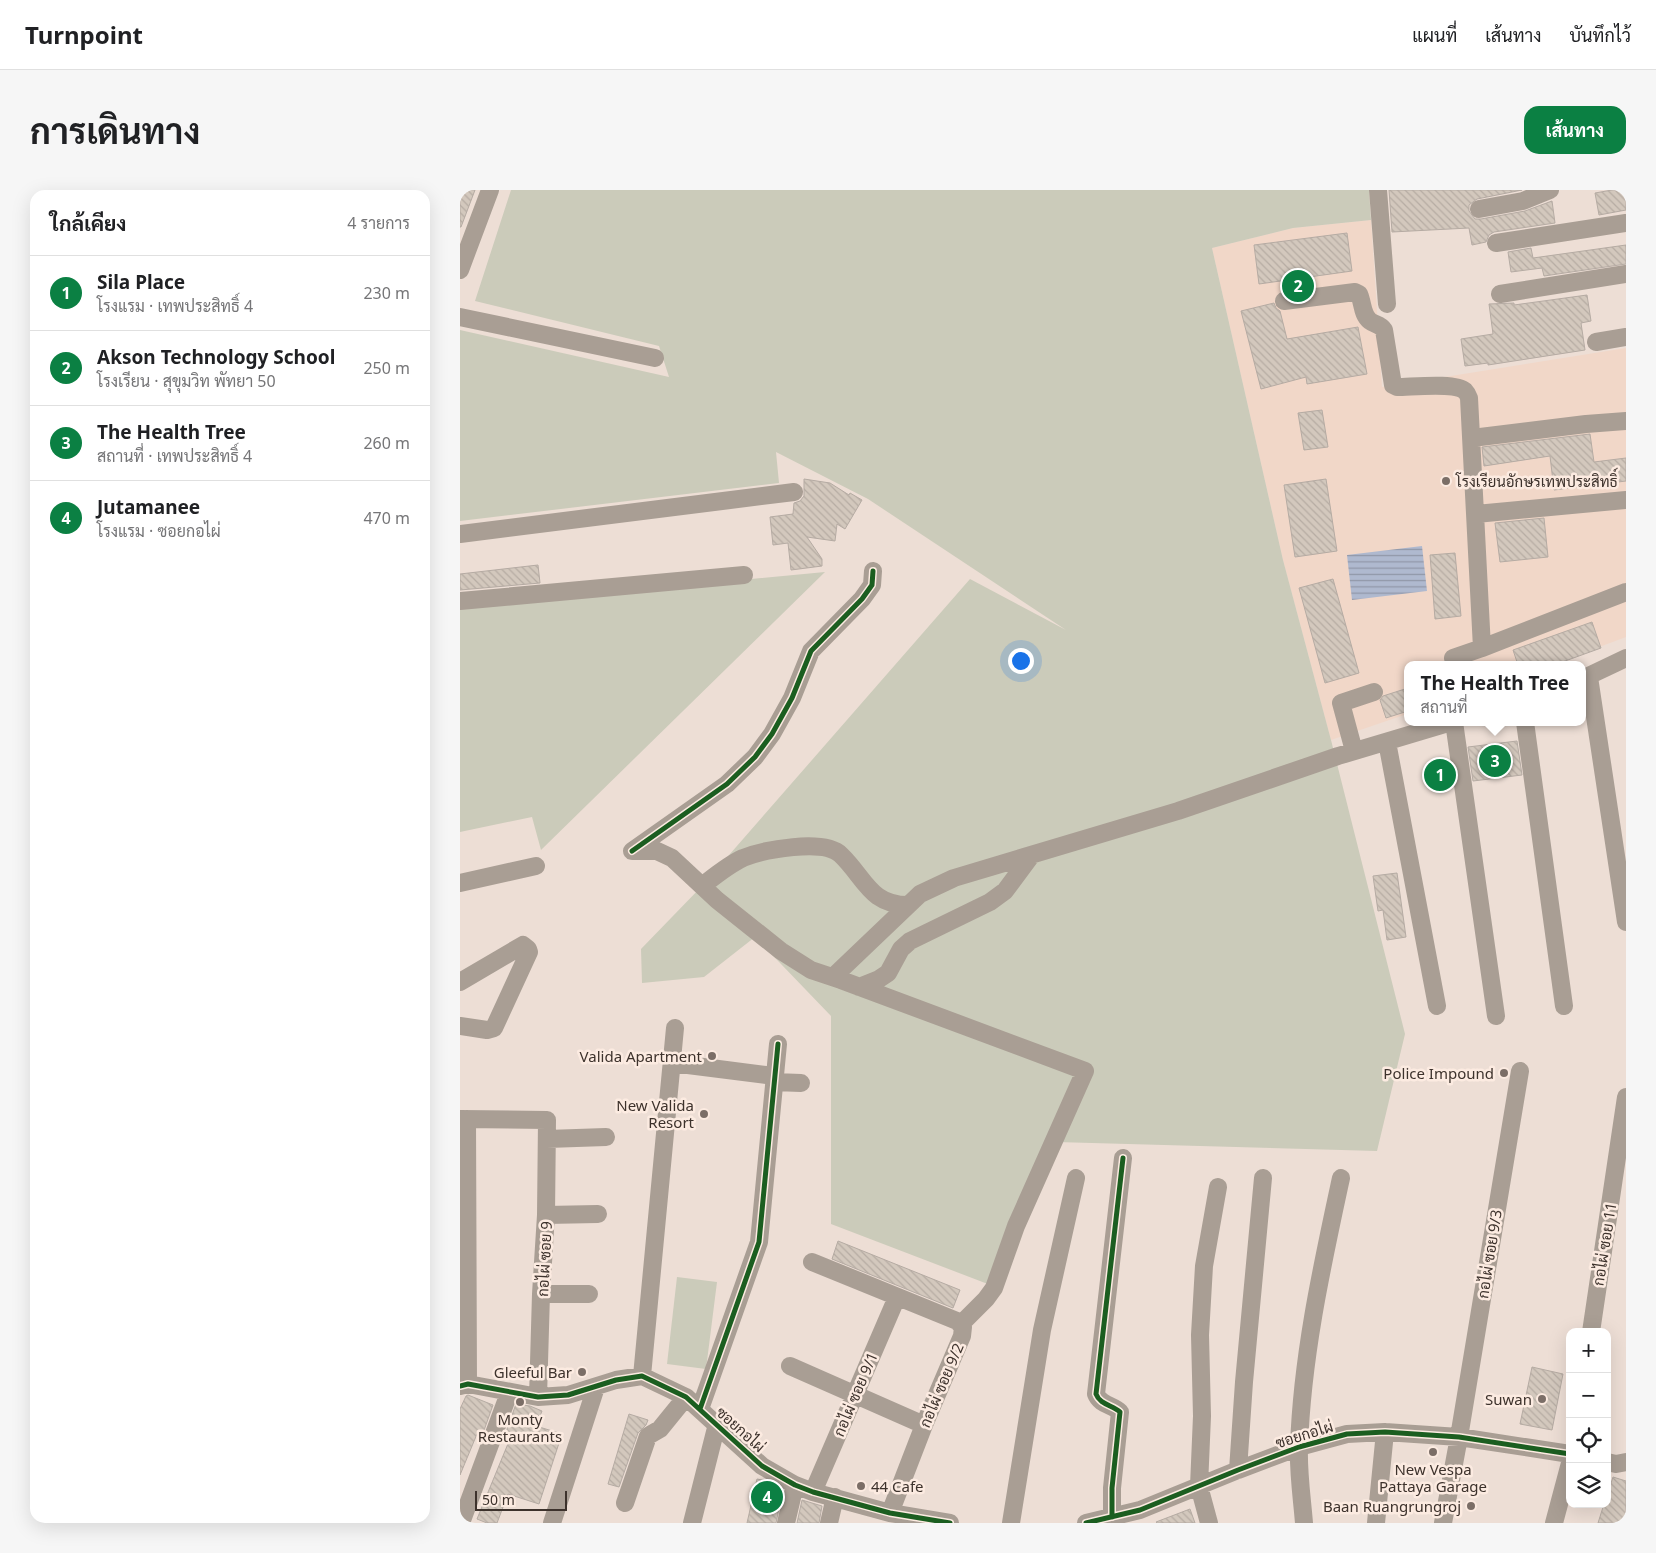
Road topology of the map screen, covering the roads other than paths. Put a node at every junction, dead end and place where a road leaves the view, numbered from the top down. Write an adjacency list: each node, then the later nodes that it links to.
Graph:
1 (490, 190): 7 (street)
2 (1378, 190): 11 (street)
3 (1550, 190): 4 (street)
4 (1479, 209)
5 (1626, 223): 6 (street)
6 (1496, 243)
7 (460, 270)
8 (1626, 274): 9 (street)
9 (1500, 294)
10 (1284, 301): 17 (street)
11 (1387, 304)
12 (460, 317): 15 (street)
13 (1626, 337): 14 (street)
14 (1596, 342)
15 (655, 358)
16 (1626, 421): 17 (street)
17 (1472, 438): 20 (street)
18 (794, 492): 21 (street)
19 (1626, 500): 20 (street)
20 (1476, 514): 26 (street)
21 (460, 534)
22 (873, 571): 39 (street)
23 (744, 575): 25 (street)
24 (1626, 592): 26 (street)
25 (460, 601)
26 (1482, 648): 27 (street)
27 (1453, 658)
28 (1626, 658): 29 (street)
29 (1586, 678): 41 (street)
30 (1374, 692): 35 (street)
31 (1440, 726): 34 (street)
32 (1454, 726): 49 (street)
33 (1526, 726): 48 (street)
34 (1387, 742): 35 (street); 47 (street)
35 (1339, 756): 36 (street)
36 (1030, 856): 40 (street); 43 (street)
37 (536, 866): 38 (street)
38 (460, 883)
39 (702, 886): 40 (street); 44 (street)
40 (908, 906): 42 (street)
41 (1626, 922)
42 (886, 927): 43 (street); 44 (street)
43 (901, 949): 46 (street)
44 (833, 977): 46 (street)
45 (460, 982): 50 (street)
46 (859, 987): 72 (street)
47 (1437, 1006)
48 (1564, 1006)
49 (1496, 1016)
50 (460, 1026)
51 (675, 1028): 53 (street)
52 (778, 1044): 55 (street)
53 (672, 1063): 55 (street); 75 (street)
54 (1520, 1072): 86 (street, กอไผ่ ซอย 9/3)
55 (774, 1079): 56 (street); 82 (street)
56 (801, 1083)
57 (1626, 1097): 73 (street, กอไผ่ ซอย 11)
58 (464, 1119): 60 (street, กอไผ่ ซอย 9); 76 (street)
59 (606, 1137): 60 (street)
60 (547, 1139): 67 (street, กอไผ่ ซอย 9)
61 (1123, 1158): 100 (street)
62 (1076, 1178): 107 (street)
63 (1263, 1178): 91 (street)
64 (1341, 1178): 87 (street)
65 (1218, 1187): 94 (street)
66 (598, 1214): 67 (street)
67 (546, 1215): 69 (street, กอไผ่ ซอย 9)
68 (812, 1262): 71 (street, กอไผ่ ซอย 9/2)
69 (541, 1294): 70 (street); 81 (street, กอไผ่ ซอย 9)
70 (589, 1294)
71 (897, 1297): 72 (street, กอไผ่ ซอย 9/2); 79 (street, กอไผ่ ซอย 9/1)
72 (961, 1324): 84 (street, กอไผ่ ซอย 9/2)
73 (1591, 1328)
74 (790, 1366): 79 (street)
75 (642, 1376): 77 (street); 80 (street, ซอยกอไผ่)
76 (464, 1385): 78 (street)
77 (596, 1387): 81 (street); 102 (street)
78 (509, 1393): 81 (street); 101 (street)
79 (855, 1394): 84 (street); 95 (street, กอไผ่ ซอย 9/1)
80 (686, 1397): 82 (street, ซอยกอไผ่); 97 (street)
81 (538, 1398)
82 (700, 1409): 83 (street, ซอยกอไผ่)
83 (717, 1424): 93 (street, ซอยกอไผ่); 103 (street)
84 (924, 1425): 98 (street, กอไผ่ ซอย 9/2)
85 (1385, 1432): 86 (street, ซอยกอไผ่); 87 (street, ซอยกอไผ่); 111 (street)
86 (1459, 1437): 88 (street, ซอยกอไผ่); 112 (street, กอไผ่ ซอย 9/3)
87 (1299, 1448): 91 (street, ซอยกอไผ่); 110 (street)
88 (1566, 1453)
89 (1626, 1462): 90 (street)
90 (1611, 1463)
91 (1238, 1470): 94 (street, ซอยกอไผ่)
92 (1566, 1478): 113 (street)
93 (796, 1485): 95 (street, ซอยกอไผ่); 104 (street)
94 (1199, 1486): 99 (street, ซอยกอไผ่); 109 (street)
95 (813, 1492): 96 (street, ซอยกอไผ่)
96 (835, 1497): 98 (street, ซอยกอไผ่); 105 (street)
97 (625, 1503)
98 (890, 1513): 106 (street, ซอยกอไผ่)
99 (1142, 1516): 100 (street, ซอยกอไผ่)
100 (1112, 1517): 108 (street, ซอยกอไผ่)
101 (461, 1523)
102 (552, 1523)
103 (692, 1523)
104 (786, 1523)
105 (829, 1523)
106 (949, 1523)
107 (1010, 1523)
108 (1086, 1523)
109 (1210, 1523)
110 (1304, 1523)
111 (1376, 1523)
112 (1443, 1523)
113 (1554, 1523)

